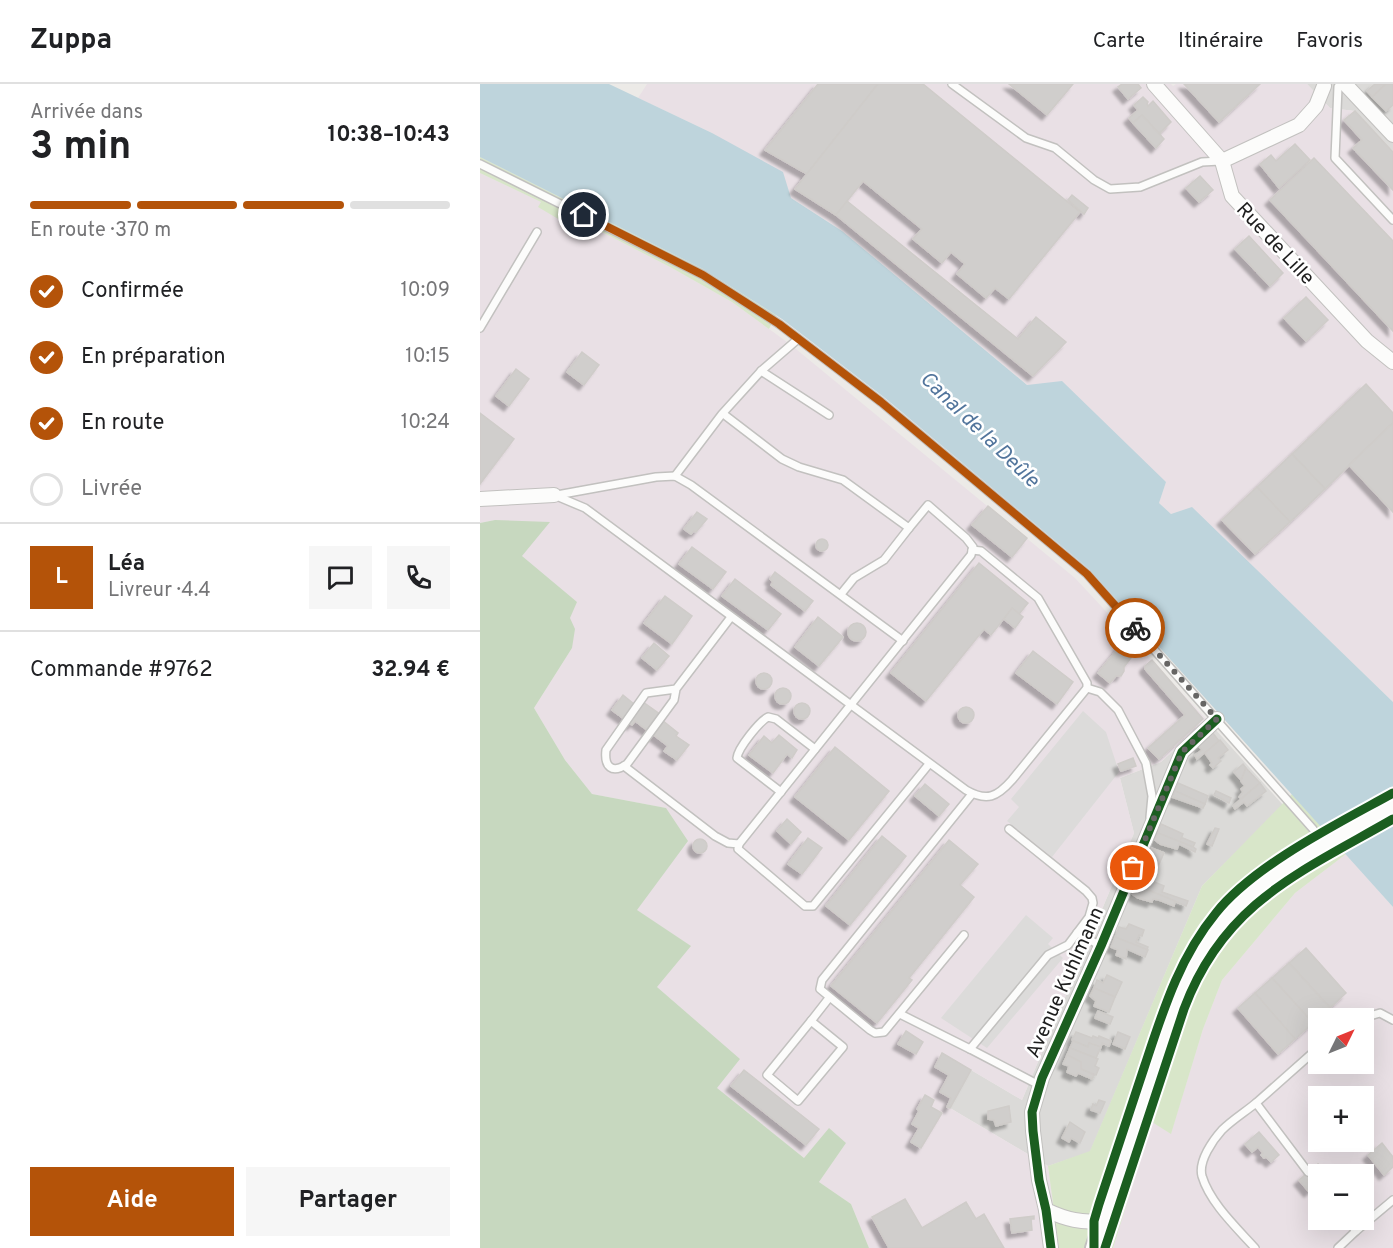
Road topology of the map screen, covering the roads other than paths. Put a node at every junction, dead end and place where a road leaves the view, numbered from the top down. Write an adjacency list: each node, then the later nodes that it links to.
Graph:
1 (952, 84): 6 (lane)
2 (1154, 84): 6 (street, Rue de Lille)
3 (1322, 85): 4 (street); 6 (street)
4 (1342, 85): 5 (street); 8 (lane)
5 (1393, 135)
6 (1222, 161): 12 (street, Rue de Lille)
7 (480, 164): 11 (lane)
8 (1393, 220)
9 (537, 232): 10 (lane)
10 (480, 328)
11 (798, 339): 13 (lane); 27 (lane)
12 (1393, 362)
13 (761, 371): 14 (lane); 16 (lane)
14 (829, 415)
15 (726, 416): 19 (lane)
16 (675, 476): 17 (lane); 21 (lane)
17 (554, 495): 18 (street); 22 (lane)
18 (480, 499)
19 (909, 528): 20 (lane); 21 (lane)
20 (972, 550): 23 (lane); 24 (lane)
21 (841, 594): 23 (lane)
22 (731, 617): 25 (lane); 26 (lane)
23 (903, 641): 26 (lane)
24 (1087, 688): 32 (lane); 35 (lane)
25 (676, 689): 30 (lane); 30 (lane)
26 (850, 706): 28 (lane); 29 (lane)
27 (1217, 719): 35 (street, Avenue Kuhlmann); 36 (lane)
28 (815, 749): 31 (lane); 31 (lane)
29 (929, 764): 32 (lane); 37 (lane)
30 (624, 766): 37 (lane)
31 (781, 792): 37 (lane)
32 (972, 794): 41 (lane)
33 (1393, 807): 53 (street)
34 (1009, 829): 38 (lane)
35 (1150, 829): 40 (street, Avenue Kuhlmann)
36 (1312, 830)
37 (739, 844)
38 (1077, 933): 40 (lane); 46 (lane)
39 (964, 935): 42 (lane)
40 (1101, 946): 48 (street, Avenue Kuhlmann)
41 (830, 998): 42 (lane); 45 (lane)
42 (900, 1014): 46 (lane)
43 (1374, 1015): 44 (lane)
44 (1393, 1020)
45 (811, 1021): 45 (lane)
46 (970, 1049): 48 (lane)
47 (1308, 1057): 49 (lane)
48 (1040, 1085): 52 (street, Avenue Kuhlmann)
49 (1256, 1103): 50 (lane); 57 (lane)
50 (1308, 1172)
51 (1393, 1200): 54 (lane)
52 (1046, 1209): 53 (street); 55 (street, Avenue Kuhlmann)
53 (1104, 1220): 56 (street)
54 (1356, 1231): 58 (lane)
55 (1051, 1248)
56 (1094, 1248)
57 (1255, 1248)
58 (1338, 1248)

